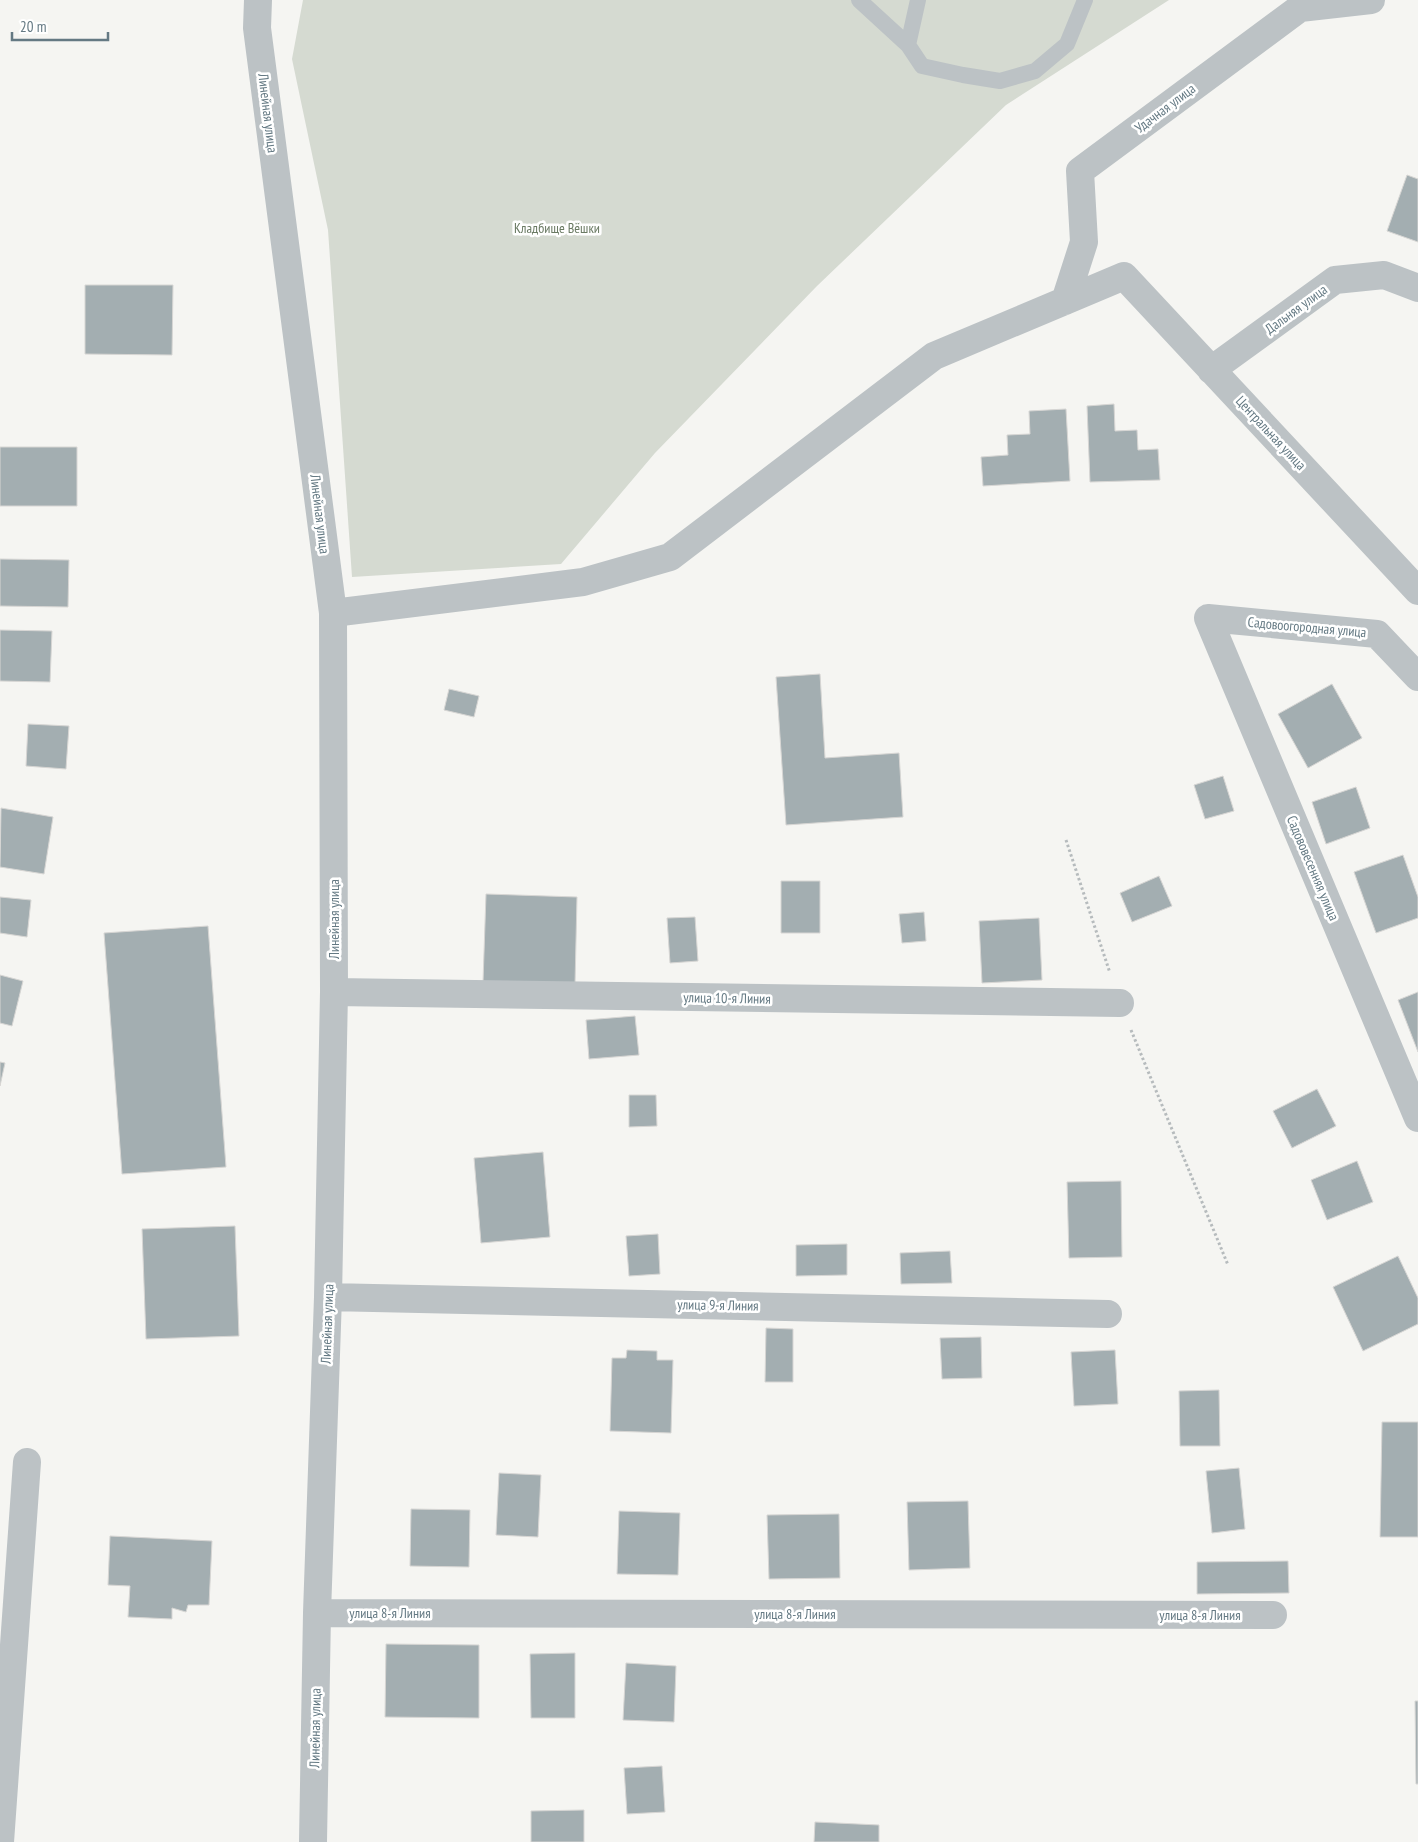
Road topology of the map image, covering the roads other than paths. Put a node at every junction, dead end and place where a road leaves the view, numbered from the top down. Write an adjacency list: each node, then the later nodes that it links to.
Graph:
1 (258, 0): 11 (street, Линейная улица)
2 (858, 0): 6 (lane)
3 (918, 0): 6 (lane)
4 (1086, 0): 6 (lane)
5 (1371, 0): 8 (street, Удачная улица)
6 (908, 45)
7 (1418, 288): 9 (street, Дальняя улица)
8 (1065, 301): 9 (street, Центральная улица); 11 (street)
9 (1211, 370): 10 (street, Центральная улица)
10 (1418, 590)
11 (333, 613): 14 (street, Линейная улица)
12 (1208, 618): 13 (street, Садовоогородная улица); 16 (street, Садововесенняя улица)
13 (1418, 677)
14 (334, 992): 15 (street, улица 10-я Линия); 17 (street, Линейная улица)
15 (1120, 1003)
16 (1418, 1118)
17 (328, 1297): 18 (street, улица 9-я Линия); 20 (street, Линейная улица)
18 (1108, 1314)
19 (27, 1462): 22 (street)
20 (317, 1613): 21 (street, улица 8-я Линия); 23 (street, Линейная улица)
21 (1273, 1615)
22 (0, 1842)
23 (313, 1842)

